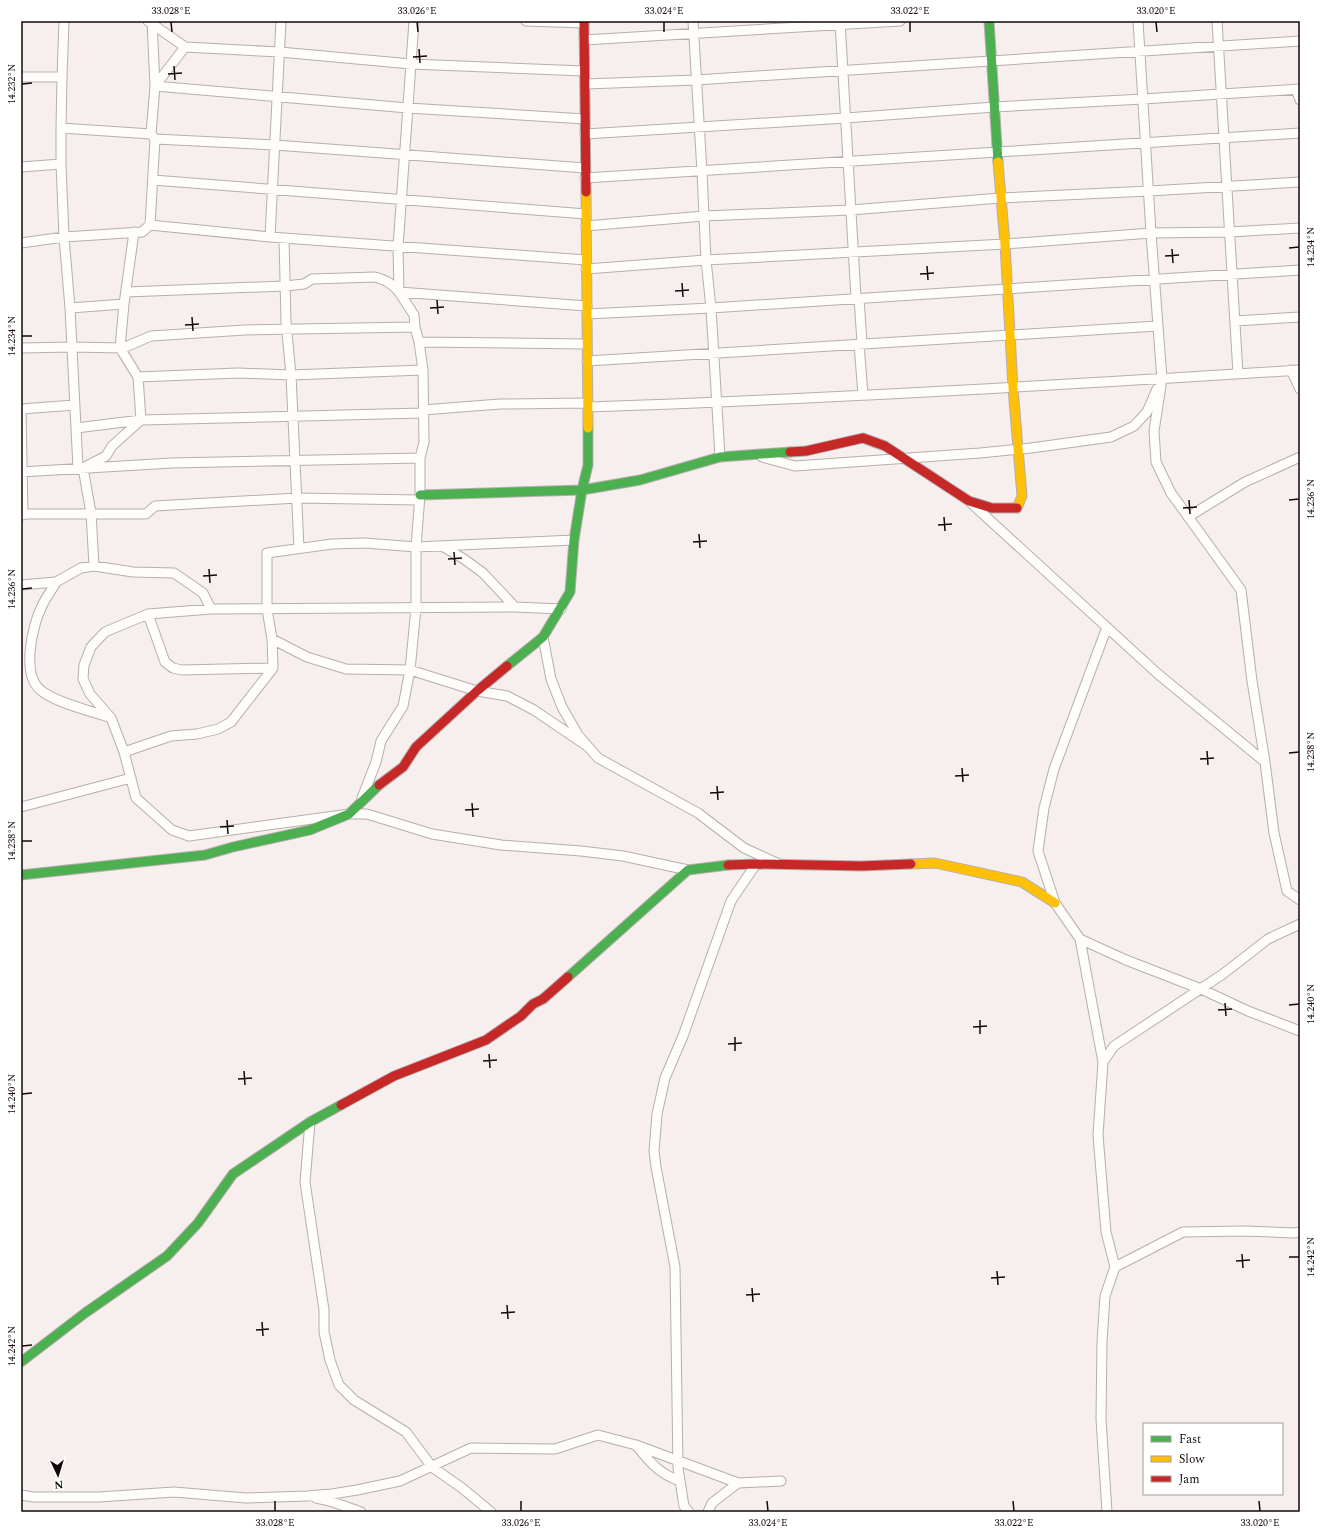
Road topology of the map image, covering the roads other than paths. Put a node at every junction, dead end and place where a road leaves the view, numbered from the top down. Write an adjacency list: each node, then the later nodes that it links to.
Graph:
1 (64, 21): 25 (street)
2 (281, 21): 19 (street)
3 (414, 21): 21 (street)
4 (526, 21): 11 (street)
5 (693, 21): 13 (street)
6 (900, 21): 12 (street)
7 (989, 21): 20 (street)
8 (1138, 21): 18 (street)
9 (1217, 21): 16 (street)
10 (150, 22): 17 (street); 28 (street)
11 (584, 22): 14 (street)
12 (840, 23): 13 (street); 23 (street)
13 (694, 34): 14 (street); 26 (street)
14 (584, 40): 22 (street)
15 (1300, 41): 16 (street)
16 (1219, 46): 18 (street); 30 (street)
17 (185, 47): 19 (street); 28 (street)
18 (1140, 51): 20 (street); 32 (street)
19 (280, 52): 21 (street); 31 (street)
20 (992, 61): 23 (street); 34 (street)
21 (411, 64): 22 (street); 35 (street)
22 (584, 70): 27 (street)
23 (843, 70): 26 (street); 37 (street)
24 (21, 77): 25 (street)
25 (62, 77): 38 (street)
26 (696, 80): 27 (street); 39 (street)
27 (584, 84): 36 (street)
28 (155, 86): 31 (street); 42 (street)
29 (1298, 89): 30 (street); 33 (street)
30 (1222, 94): 32 (street); 43 (street)
31 (278, 98): 35 (street); 45 (street)
32 (1143, 99): 34 (street); 44 (street)
33 (1300, 100)
34 (994, 107): 37 (street); 46 (street)
35 (408, 108): 36 (street); 47 (street)
36 (585, 118): 41 (street)
37 (846, 118): 39 (street); 48 (street)
38 (61, 128): 42 (street); 49 (street)
39 (700, 128): 41 (street); 52 (street)
40 (1300, 133): 43 (street)
41 (585, 134): 51 (street)
42 (153, 136): 45 (street); 54 (street)
43 (1224, 138): 44 (street); 56 (street)
44 (1146, 143): 46 (street); 58 (street)
45 (275, 145): 47 (street); 57 (street)
46 (996, 153): 48 (street); 59 (street)
47 (404, 155): 51 (street); 60 (street)
48 (848, 162): 52 (street); 61 (street)
49 (61, 164): 50 (street); 70 (street)
50 (21, 167)
51 (585, 168): 53 (street)
52 (702, 172): 53 (street); 63 (street)
53 (585, 178): 62 (street)
54 (153, 180): 57 (street); 64 (street)
55 (1300, 182): 56 (street)
56 (1227, 186): 58 (street); 68 (street)
57 (273, 190): 60 (street); 71 (street)
58 (1149, 191): 59 (street); 69 (street)
59 (1000, 198): 61 (street); 74 (street)
60 (401, 200): 62 (street); 75 (street)
61 (851, 210): 63 (street); 76 (street)
62 (586, 214): 65 (street)
63 (704, 216): 65 (street); 77 (street)
64 (150, 225): 67 (street); 71 (street)
65 (586, 226): 78 (street)
66 (1300, 228): 68 (street)
67 (134, 232): 70 (street); 84 (street)
68 (1230, 232): 69 (street); 80 (street)
69 (1151, 233): 74 (street); 81 (street)
70 (64, 237): 73 (street); 88 (street)
71 (270, 237): 72 (street)
72 (284, 238): 75 (street); 82 (street)
73 (21, 243)
74 (1005, 244): 76 (street); 83 (street)
75 (398, 247): 78 (street); 85 (street)
76 (854, 252): 77 (street); 86 (street)
77 (706, 260): 78 (street); 89 (street)
78 (586, 265): 90 (street)
79 (1300, 270): 80 (street)
80 (1232, 274): 81 (street); 92 (street)
81 (1155, 279): 83 (street); 93 (street)
82 (285, 286): 84 (street); 85 (street); 95 (street)
83 (1007, 289): 86 (street); 96 (street)
84 (126, 292): 87 (street)
85 (399, 292): 90 (street); 94 (street)
86 (858, 298): 89 (street); 99 (street)
87 (124, 304): 88 (street); 102 (street)
88 (70, 308): 100 (street)
89 (711, 308): 90 (street); 103 (street)
90 (587, 310): 98 (street)
91 (1300, 317): 92 (street)
92 (1235, 321): 107 (street)
93 (1158, 326): 96 (street); 110 (street)
94 (415, 327): 95 (street); 97 (street)
95 (287, 330): 102 (street); 108 (street)
96 (1010, 336): 99 (street); 111 (street)
97 (419, 342): 98 (street); 105 (street)
98 (586, 344): 104 (street)
99 (860, 344): 103 (street); 113 (street)
100 (71, 346): 101 (street); 102 (street); 115 (street)
101 (21, 348)
102 (120, 348): 109 (street)
103 (713, 354): 104 (street); 114 (street)
104 (587, 361): 116 (street)
105 (423, 370): 108 (street); 118 (street)
106 (1295, 370): 107 (street); 112 (street)
107 (1238, 374): 110 (street)
108 (291, 375): 109 (street); 119 (street)
109 (138, 377): 120 (street)
110 (1162, 379): 111 (street); 122 (street); 137 (street)
111 (1013, 388): 113 (street); 122 (street)
112 (1300, 389)
113 (863, 395): 114 (street)
114 (717, 403): 116 (street); 124 (street)
115 (75, 405): 117 (street); 121 (street)
116 (588, 405): 118 (street); 131 (street)
117 (21, 409): 130 (street)
118 (423, 412): 119 (street); 126 (street)
119 (293, 416): 120 (street); 128 (street)
120 (141, 420): 121 (street); 129 (street)
121 (76, 428): 129 (street)
122 (1018, 450): 127 (street); 134 (street)
123 (752, 454): 124 (street); 127 (street); 127 (street)
124 (720, 456): 131 (street)
125 (1300, 457): 137 (street)
126 (420, 458): 128 (street); 132 (street)
127 (904, 459): 134 (street)
128 (296, 460): 129 (street); 133 (street)
129 (81, 468): 130 (street); 135 (street)
130 (21, 472): 136 (street)
131 (582, 490): 132 (street); 138 (street)
132 (420, 497): 133 (street); 140 (street)
133 (298, 498): 135 (street); 141 (street)
134 (969, 501): 151 (street)
135 (91, 513): 136 (street); 142 (street)
136 (22, 515)
137 (1188, 517): 160 (street)
138 (574, 540): 139 (street); 149 (street)
139 (442, 546): 140 (street); 145 (street)
140 (416, 547): 141 (street); 146 (street)
141 (299, 548): 148 (street)
142 (94, 566): 143 (street); 147 (street)
143 (56, 582): 144 (street); 157 (street)
144 (21, 585)
145 (515, 607): 146 (street); 149 (street)
146 (416, 608): 148 (street); 155 (street)
147 (211, 609): 148 (street); 150 (street)
148 (267, 609): 153 (street)
149 (561, 609): 152 (street)
150 (148, 614): 154 (street); 157 (street)
151 (1107, 627): 160 (street); 170 (street)
152 (543, 637): 156 (street); 158 (street)
153 (272, 639): 154 (street); 155 (street)
154 (273, 668): 159 (street)
155 (410, 670): 156 (street); 162 (street)
156 (476, 691): 158 (street); 162 (street)
157 (111, 718): 159 (street)
158 (587, 746): 166 (street)
159 (124, 752): 161 (street)
160 (1265, 762): 169 (street)
161 (131, 778): 163 (street); 164 (street)
162 (360, 801): 164 (street)
163 (21, 807)
164 (349, 814): 167 (street); 168 (street)
165 (756, 864): 166 (street); 167 (street); 181 (street)
166 (780, 864): 170 (street)
167 (688, 870): 176 (street)
168 (21, 875)
169 (1300, 900)
170 (1055, 903): 172 (street)
171 (1300, 924): 173 (street)
172 (1080, 939): 173 (street); 175 (street)
173 (1201, 989): 174 (street); 175 (street)
174 (1300, 1030)
175 (1104, 1062): 178 (street)
176 (310, 1122): 179 (street); 182 (street)
177 (1300, 1232): 178 (street)
178 (1115, 1267): 192 (street)
179 (21, 1362)
180 (636, 1445): 181 (street); 182 (street); 183 (street)
181 (678, 1461): 183 (street); 185 (street)
182 (432, 1467): 187 (street); 189 (street)
183 (680, 1481): 190 (street)
184 (781, 1481): 185 (street)
185 (738, 1483): 191 (street)
186 (21, 1495): 187 (street)
187 (307, 1496): 188 (street)
188 (361, 1512)
189 (491, 1512)
190 (689, 1512)
191 (708, 1512)
192 (1107, 1512)

